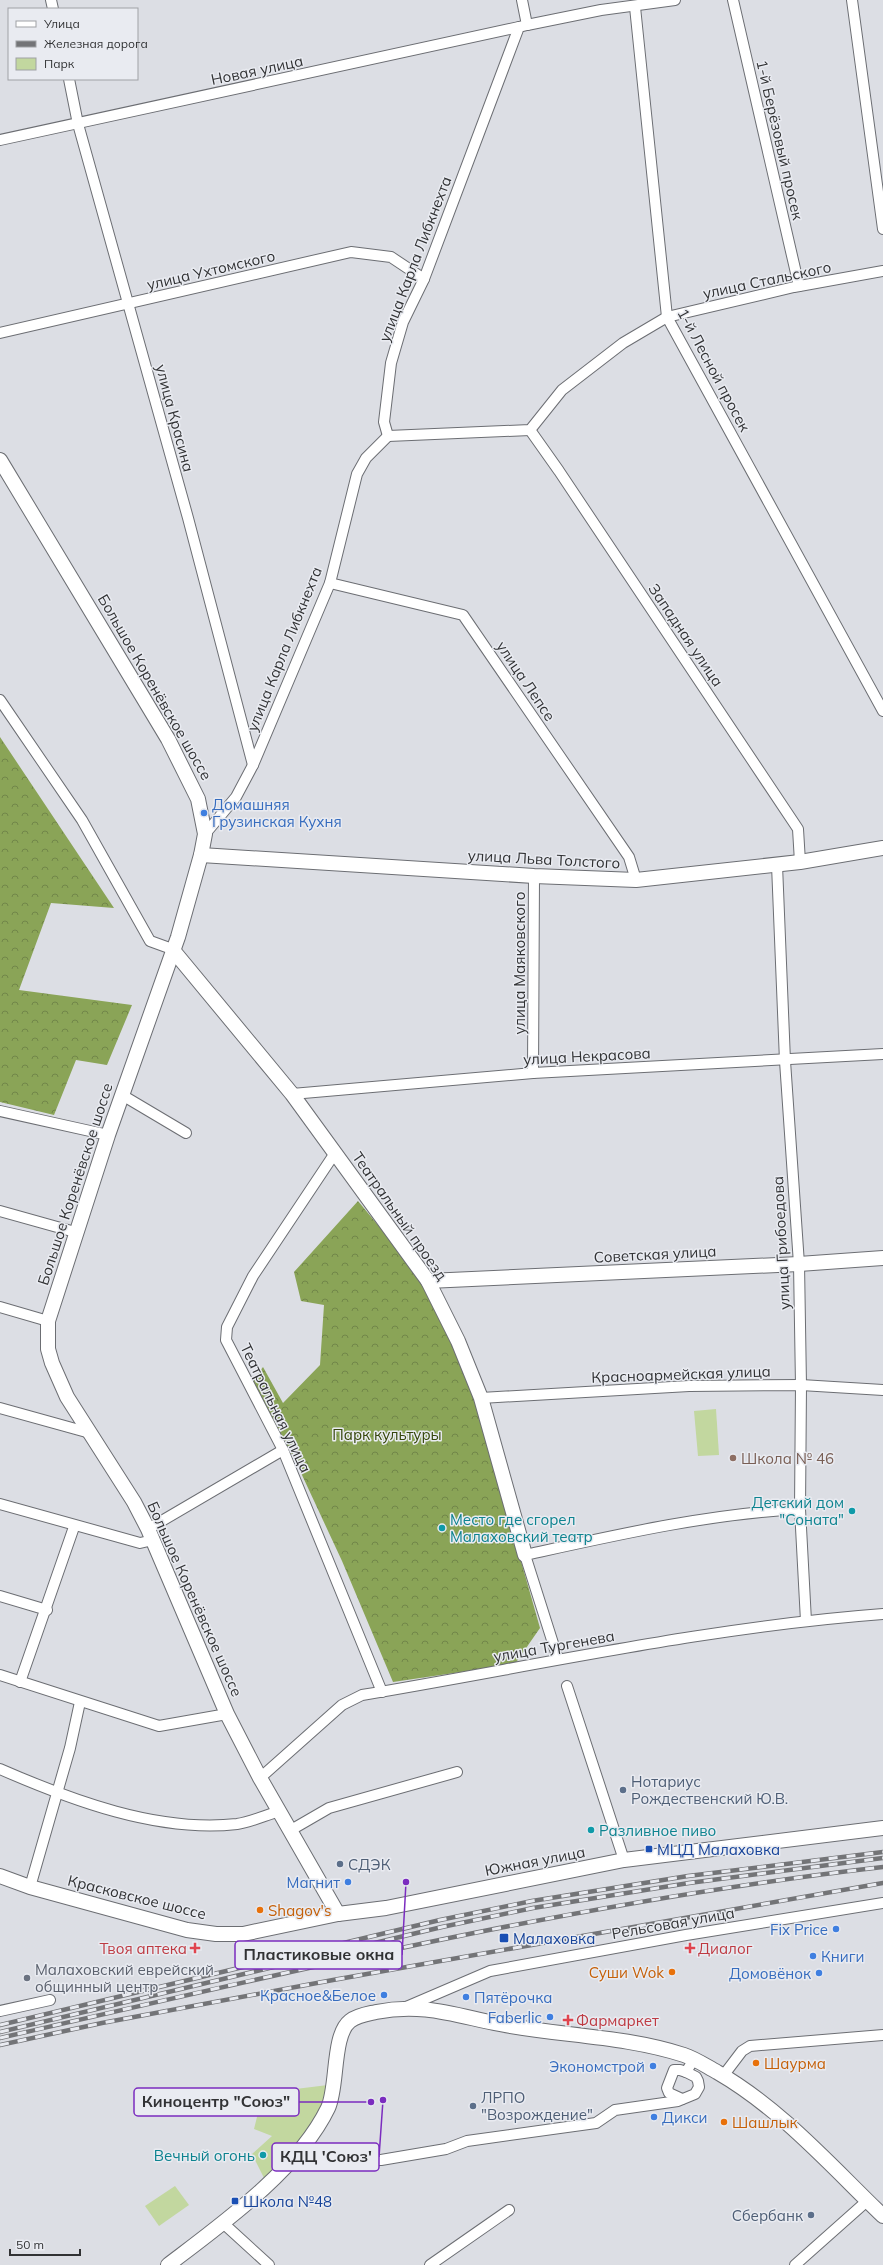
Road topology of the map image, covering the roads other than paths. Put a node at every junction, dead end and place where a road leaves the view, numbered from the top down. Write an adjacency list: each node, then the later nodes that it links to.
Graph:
1 (522, 0): 6 (street)
2 (675, 0): 5 (street, Новая улица)
3 (733, 0): 13 (street, 1-й Берёзовый просек)
4 (852, 0): 10 (street)
5 (635, 7): 6 (street, Новая улица); 15 (street, 1-й Лесной просек)
6 (523, 26): 8 (street, Новая улица); 12 (street, улица Карла Либкнехта)
7 (69, 80): 8 (street, улица Красина)
8 (78, 124): 9 (street, Новая улица); 14 (street, улица Красина)
9 (0, 140)
10 (883, 228)
11 (883, 271): 13 (street, улица Стальского)
12 (424, 280): 14 (street, улица Ухтомского); 18 (street, улица Карла Либкнехта)
13 (799, 286): 15 (street, улица Стальского)
14 (128, 305): 16 (street, улица Ухтомского); 23 (street, улица Красина)
15 (667, 317): 17 (street, улица Стальского); 22 (street, 1-й Лесной просек)
16 (0, 333)
17 (530, 430): 18 (street); 27 (street, Западная улица)
18 (388, 436): 20 (street, улица Карла Либкнехта)
19 (0, 460): 24 (main road, Большое Коренёвское шоссе)
20 (330, 582): 23 (street, улица Карла Либкнехта); 30 (street, улица Лепсе)
21 (0, 700): 31 (street)
22 (883, 712)
23 (253, 765): 24 (street, улица Карла Либкнехта)
24 (205, 834): 26 (main road, Большое Коренёвское шоссе)
25 (883, 848): 27 (main road, улица Льва Толстого)
26 (201, 855): 29 (main road, улица Льва Толстого); 31 (main road, Большое Коренёвское шоссе)
27 (800, 862): 28 (main road, улица Льва Толстого)
28 (777, 865): 30 (main road, улица Льва Толстого); 33 (street, улица Грибоедова)
29 (534, 876): 30 (main road, улица Льва Толстого); 34 (street, улица Маяковского)
30 (636, 880)
31 (172, 949): 35 (main road, Театральный проезд); 36 (main road, Большое Коренёвское шоссе)
32 (883, 1054): 33 (street, улица Некрасова)
33 (785, 1061): 34 (street, улица Некрасова); 44 (street, улица Грибоедова)
34 (533, 1073): 35 (street, улица Некрасова)
35 (292, 1094): 40 (main road, Театральный проезд)
36 (122, 1095): 38 (street); 39 (main road, Большое Коренёвское шоссе)
37 (0, 1111): 39 (street)
38 (186, 1133)
39 (108, 1135): 42 (main road, Большое Коренёвское шоссе)
40 (335, 1154): 45 (main road, Театральный проезд); 53 (street, Театральная улица)
41 (0, 1211): 42 (street)
42 (75, 1232): 47 (main road, Большое Коренёвское шоссе)
43 (883, 1258): 44 (main road, Советская улица)
44 (799, 1264): 45 (main road, Советская улица); 48 (street, улица Грибоедова)
45 (428, 1281): 50 (main road, Театральный проезд)
46 (0, 1307): 47 (street)
47 (48, 1321): 52 (main road, Большое Коренёвское шоссе)
48 (801, 1385): 49 (street, Красноармейская улица); 50 (street, Красноармейская улица); 55 (street, улица Грибоедова)
49 (883, 1390)
50 (481, 1398): 58 (main road, Театральный проезд)
51 (0, 1408): 52 (street)
52 (90, 1433): 57 (main road, Большое Коренёвское шоссе)
53 (283, 1450): 57 (street); 67 (street, Театральная улица)
54 (0, 1504): 56 (street)
55 (800, 1509): 58 (street); 62 (street, улица Грибоедова)
56 (74, 1527): 57 (street); 60 (street)
57 (151, 1534): 69 (main road, Большое Коренёвское шоссе)
58 (526, 1555): 63 (street, Театральный проезд)
59 (0, 1596): 60 (street)
60 (47, 1610): 65 (street)
61 (883, 1614): 62 (street, улица Тургенева)
62 (806, 1621): 63 (street, улица Тургенева)
63 (558, 1659): 67 (street, улица Тургенева)
64 (0, 1676): 65 (street)
65 (20, 1682): 68 (street)
66 (567, 1686): 77 (street)
67 (382, 1692): 72 (street, улица Тургенева)
68 (80, 1702): 69 (street); 73 (street)
69 (227, 1714): 72 (main road, Большое Коренёвское шоссе)
70 (0, 1769): 73 (street)
71 (456, 1772): 76 (street)
72 (260, 1778): 74 (main road, Большое Коренёвское шоссе)
73 (56, 1793): 74 (street); 79 (street)
74 (280, 1811): 76 (main road, Большое Коренёвское шоссе)
75 (883, 1828): 77 (main road, Южная улица)
76 (291, 1830): 81 (main road, Большое Коренёвское шоссе)
77 (624, 1860): 81 (main road, Южная улица)
78 (0, 1876): 79 (main road, Красковское шоссе)
79 (30, 1887): 81 (main road, Красковское шоссе)
80 (883, 1903): 83 (street, Рельсовая улица)
81 (338, 1914)
82 (50, 2000): 84 (street)
83 (404, 2008): 86 (main road); 90 (main road)
84 (0, 2011)
85 (883, 2035): 88 (street)
86 (694, 2059): 87 (street); 88 (main road)
87 (686, 2072): 89 (street); 89 (street)
88 (723, 2076): 91 (main road)
89 (682, 2099): 90 (street)
90 (294, 2160): 94 (main road)
91 (867, 2201): 93 (main road); 98 (street)
92 (509, 2210): 97 (street)
93 (883, 2216)
94 (223, 2223): 95 (main road); 96 (street)
95 (168, 2265)
96 (269, 2265)
97 (430, 2265)
98 (795, 2265)

